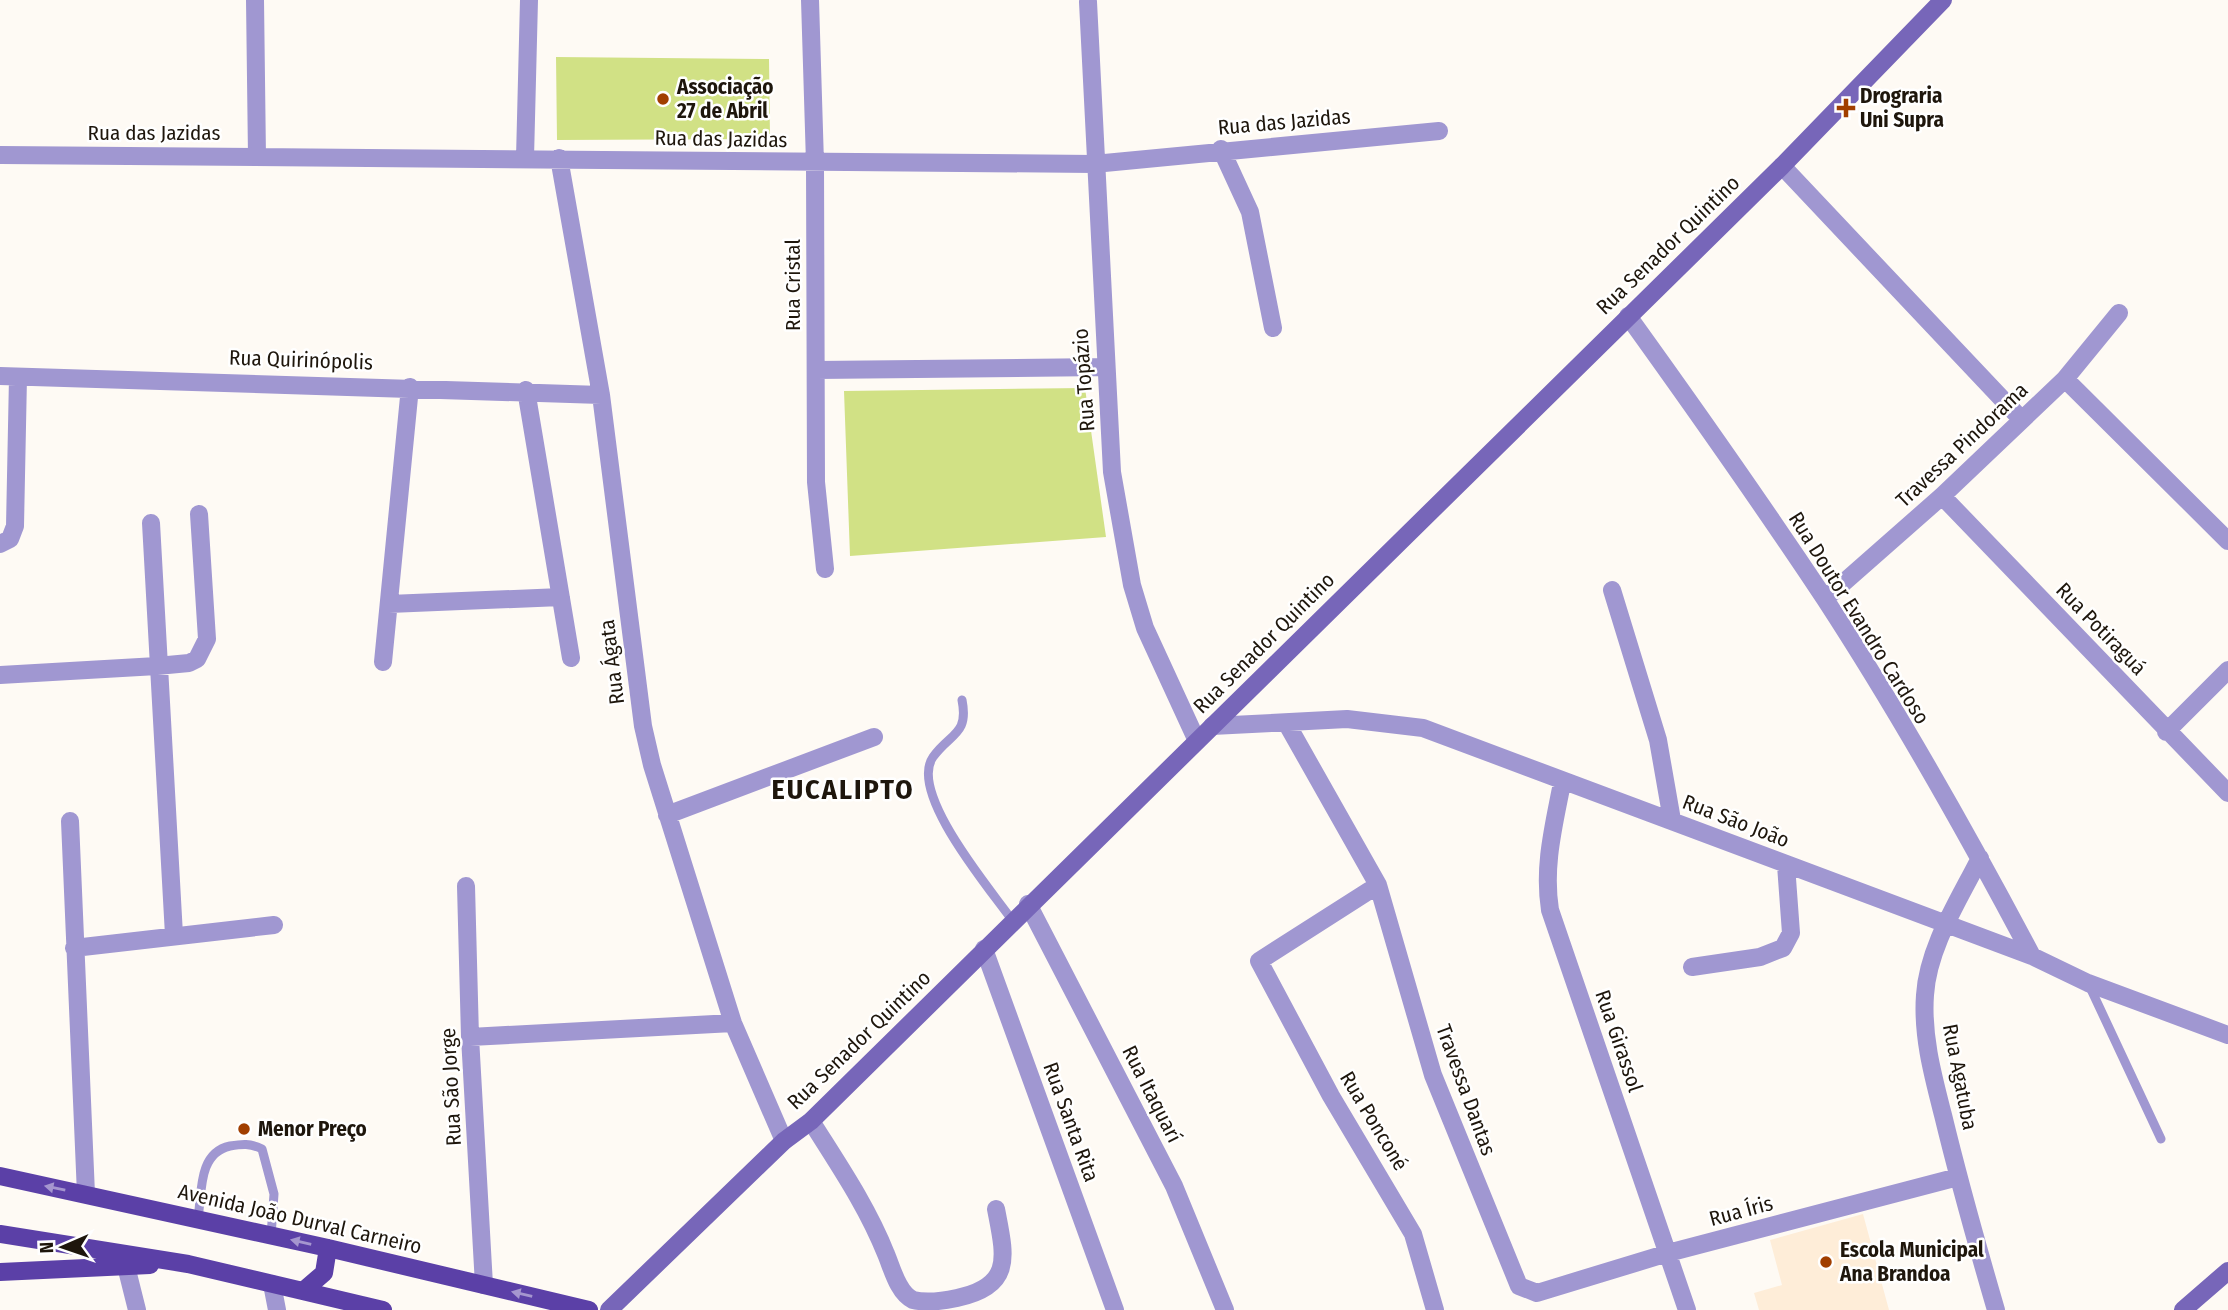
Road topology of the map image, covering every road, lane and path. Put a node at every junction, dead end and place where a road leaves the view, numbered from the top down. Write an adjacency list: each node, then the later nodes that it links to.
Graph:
1 (255, 0): 9 (street)
2 (529, 0): 10 (street)
3 (810, 0): 12 (street, Rua Cristal)
4 (1943, 0): 14 (street, Rua Senador Quintino)
5 (1086, 1): 13 (street, Rua Topázio)
6 (1439, 131): 7 (street, Rua das Jazidas)
7 (1221, 149): 13 (street, Rua das Jazidas); 17 (street)
8 (0, 155): 9 (street, Rua das Jazidas)
9 (257, 157): 10 (street, Rua das Jazidas)
10 (525, 158): 11 (street, Rua das Jazidas)
11 (559, 158): 12 (street, Rua das Jazidas); 25 (street, Rua Ágata)
12 (815, 163): 13 (street, Rua das Jazidas); 19 (street, Rua Cristal)
13 (1094, 164): 18 (street, Rua Topázio)
14 (1782, 166): 16 (street, Rua Senador Quintino); 26 (street)
15 (2119, 313): 22 (street, Travessa Pindorama)
16 (1628, 316): 35 (street, Rua Doutor Evandro Cardoso); 44 (street, Rua Senador Quintino)
17 (1273, 328)
18 (1105, 367): 19 (street); 47 (street, Rua Topázio)
19 (816, 370): 32 (street, Rua Cristal)
20 (0, 376): 21 (street, Rua Quirinópolis)
21 (18, 377): 23 (street, Rua Quirinópolis); 31 (street)
22 (2065, 379): 26 (street, Travessa Pindorama); 30 (street)
23 (410, 387): 24 (street, Rua Quirinópolis); 36 (street)
24 (526, 390): 25 (street, Rua Quirinópolis); 34 (street)
25 (601, 395): 50 (street, Rua Ágata)
26 (2022, 420): 27 (street, Travessa Pindorama)
27 (1942, 495): 35 (street, Travessa Pindorama); 45 (street, Rua Potiraguá)
28 (199, 514): 39 (street)
29 (151, 523): 39 (street)
30 (2228, 541)
31 (1, 544)
32 (825, 569)
33 (1612, 590): 51 (street)
34 (561, 597): 36 (street); 37 (street)
35 (1825, 599): 53 (street, Rua Doutor Evandro Cardoso)
36 (390, 604): 38 (street)
37 (572, 659)
38 (383, 662)
39 (157, 666): 41 (street); 61 (street)
40 (2228, 670): 45 (street)
41 (0, 675)
42 (962, 700): 58 (lane)
43 (1287, 724): 44 (street, Rua São João); 48 (street, Rua São João); 55 (street, Travessa Dantas)
44 (1212, 726): 47 (street, Rua Senador Quintino)
45 (2166, 732): 49 (street, Rua Potiraguá)
46 (874, 737): 50 (street)
47 (1197, 741): 57 (street, Rua Senador Quintino)
48 (1562, 782): 51 (street, Rua São João); 81 (street, Rua Girassol)
49 (2228, 793)
50 (667, 815): 67 (street, Rua Ágata)
51 (1672, 820): 54 (street, Rua São João)
52 (70, 821): 62 (street)
53 (1980, 858): 59 (street, Rua Agatuba); 64 (street, Rua Doutor Evandro Cardoso)
54 (1786, 865): 59 (street, Rua São João); 65 (street)
55 (1378, 885): 89 (street, Travessa Dantas); 97 (street, Rua Ponconé)
56 (466, 886): 69 (street, Rua São Jorge)
57 (1028, 904): 58 (street, Rua Senador Quintino); 96 (street, Rua Itaquarí)
58 (1012, 920): 63 (street, Rua Senador Quintino)
59 (1947, 924): 64 (street, Rua São João); 74 (street, Rua Agatuba)
60 (274, 925): 61 (street)
61 (174, 935): 62 (street)
62 (74, 948): 75 (street)
63 (985, 949): 70 (street, Rua Senador Quintino); 95 (street, Rua Santa Rita)
64 (2032, 956): 66 (street, Rua São João)
65 (1692, 967)
66 (2088, 984): 68 (street, Rua São João); 71 (lane)
67 (733, 1023): 69 (street); 72 (street, Rua Ágata)
68 (2226, 1030)
69 (470, 1037): 87 (street, Rua São Jorge)
70 (811, 1121): 72 (street, Rua Senador Quintino); 76 (street)
71 (2161, 1139)
72 (784, 1141): 94 (street, Rua Senador Quintino)
73 (0, 1176): 75 (main road, Avenida João Durval Carneiro, one-way to 73)
74 (1958, 1177): 81 (street, Rua Íris); 99 (street, Rua Agatuba)
75 (86, 1194): 77 (main road, Avenida João Durval Carneiro)
76 (996, 1209)
77 (198, 1219): 79 (main road, Avenida João Durval Carneiro); 79 (lane)
78 (0, 1234): 82 (main road)
79 (271, 1236): 80 (main road, Avenida João Durval Carneiro, one-way to 79)
80 (328, 1248): 87 (main road, Avenida João Durval Carneiro); 88 (main road)
81 (1668, 1253): 89 (street, Rua Íris); 98 (street, Rua Girassol)
82 (188, 1264): 83 (main road); 86 (main road)
83 (125, 1266): 84 (main road); 90 (street)
84 (0, 1272)
85 (2228, 1272): 100 (street)
86 (272, 1284): 88 (main road); 91 (street)
87 (484, 1285): 93 (main road, Avenida João Durval Carneiro, one-way to 87)
88 (303, 1291): 92 (main road)
89 (1538, 1293)
90 (137, 1310)
91 (277, 1310)
92 (383, 1310)
93 (589, 1310)
94 (609, 1310)
95 (1115, 1310)
96 (1225, 1310)
97 (1434, 1310)
98 (1687, 1310)
99 (1996, 1310)
100 (2183, 1310)

